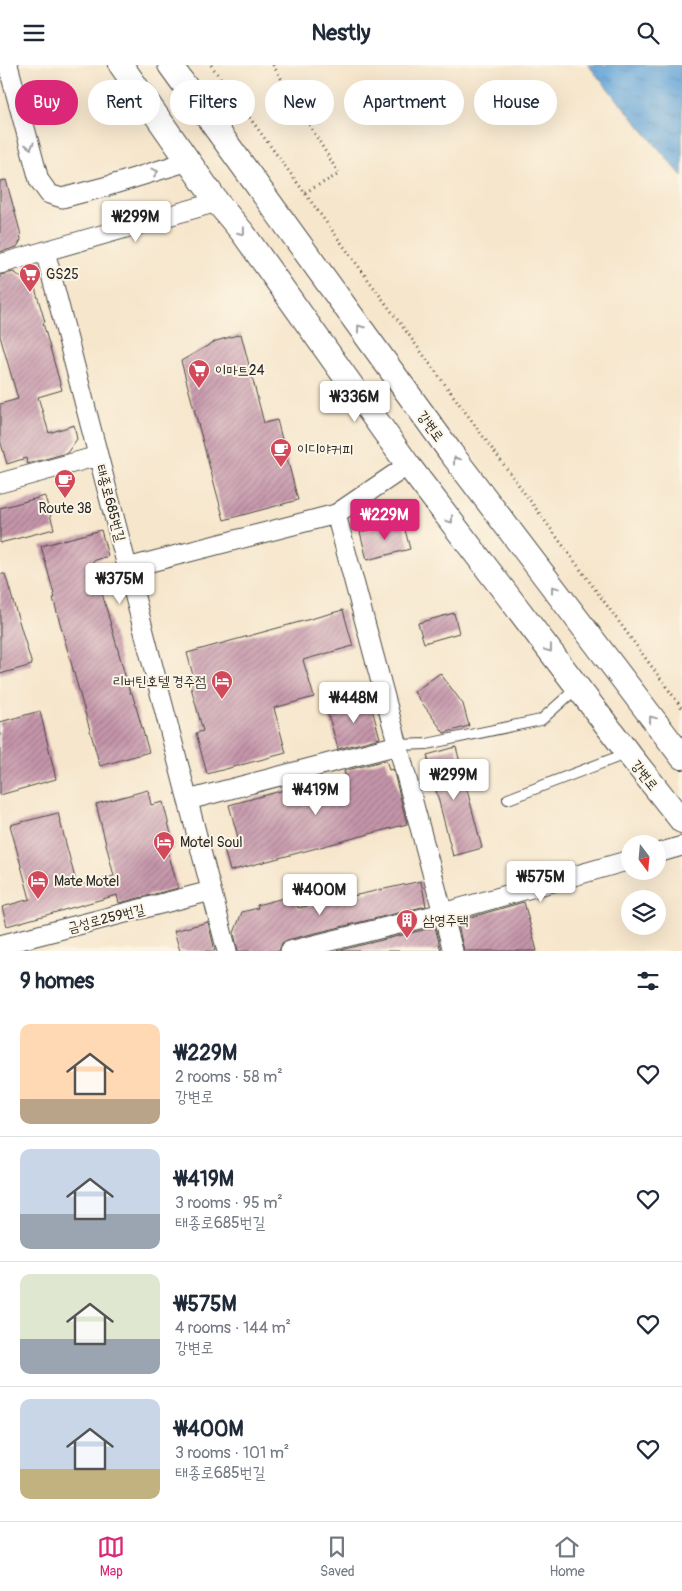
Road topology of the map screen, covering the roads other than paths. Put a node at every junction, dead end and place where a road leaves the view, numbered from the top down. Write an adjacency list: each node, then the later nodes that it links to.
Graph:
1 (8, 65): 4 (street, one-way to 4)
2 (121, 65): 4 (street, 강변로)
3 (170, 65): 16 (street, 강변로, one-way to 3)
4 (189, 161): 5 (street, 강변로)
5 (217, 202): 6 (street); 9 (street, 강변로, one-way to 9)
6 (45, 251): 7 (street); 8 (street, 태종로685번길)
7 (0, 264)
8 (98, 456): 10 (street); 12 (street, 태종로685번길)
9 (408, 465): 11 (street); 13 (street, 강변로, one-way to 13)
10 (0, 483)
11 (336, 514): 12 (street); 14 (street)
12 (127, 568): 18 (street, 태종로685번길)
13 (578, 687): 14 (lane); 15 (street, 강변로)
14 (398, 745): 18 (street); 24 (street)
15 (628, 753): 17 (lane); 19 (street, 강변로)
16 (682, 757)
17 (508, 799)
18 (188, 800): 23 (street, 태종로685번길)
19 (682, 821)
20 (682, 846): 21 (street)
21 (666, 851)
22 (621, 863): 24 (street)
23 (211, 891): 25 (street, 금성로259번길); 27 (street, 태종로685번길)
24 (443, 913): 28 (street); 29 (street)
25 (0, 944): 26 (street)
26 (2, 951)
27 (227, 951)
28 (290, 951)
29 (453, 951)

